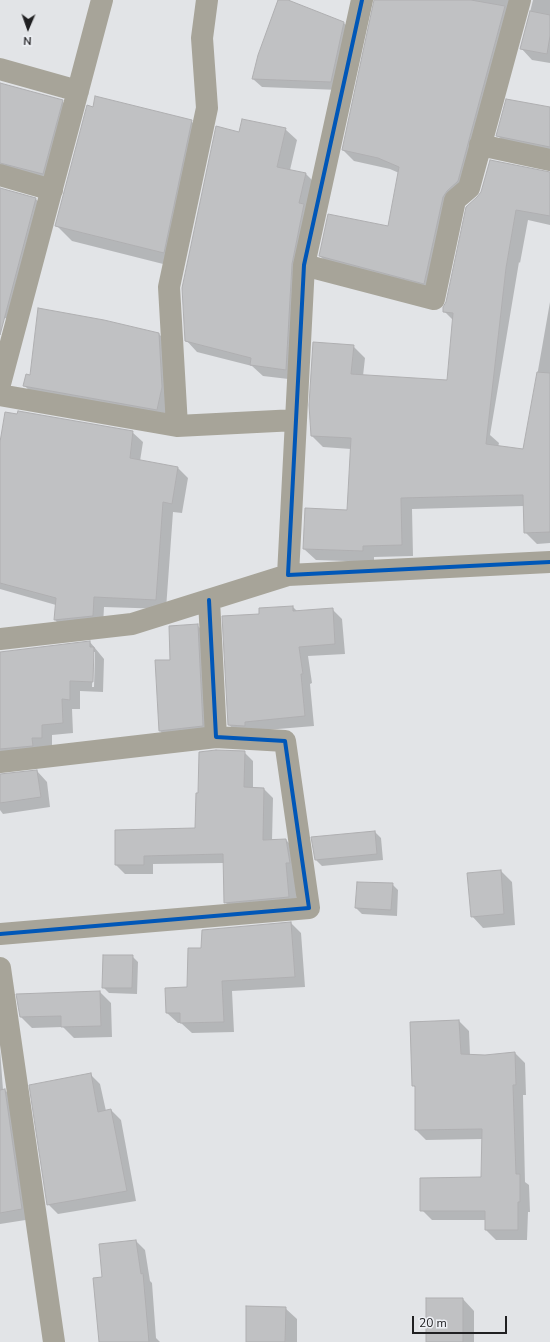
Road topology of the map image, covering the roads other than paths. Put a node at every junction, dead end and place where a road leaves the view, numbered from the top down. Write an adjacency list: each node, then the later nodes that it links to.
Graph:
1 (102, 0): 6 (street)
2 (208, 0): 15 (street)
3 (362, 0): 11 (street)
4 (520, 0): 7 (street)
5 (0, 69): 6 (street)
6 (78, 91): 10 (street)
7 (480, 145): 8 (street); 11 (street)
8 (550, 160)
9 (0, 174): 10 (street)
10 (52, 190): 12 (street)
11 (304, 265): 14 (street)
12 (0, 384)
13 (0, 395): 15 (street)
14 (296, 420): 15 (street); 17 (street)
15 (177, 426)
16 (550, 562): 17 (street)
17 (288, 575): 18 (street)
18 (209, 600): 19 (street); 20 (street)
19 (0, 638)
20 (216, 737): 21 (street); 22 (street)
21 (0, 762)
22 (0, 934)
23 (0, 968): 24 (street)
24 (54, 1342)

